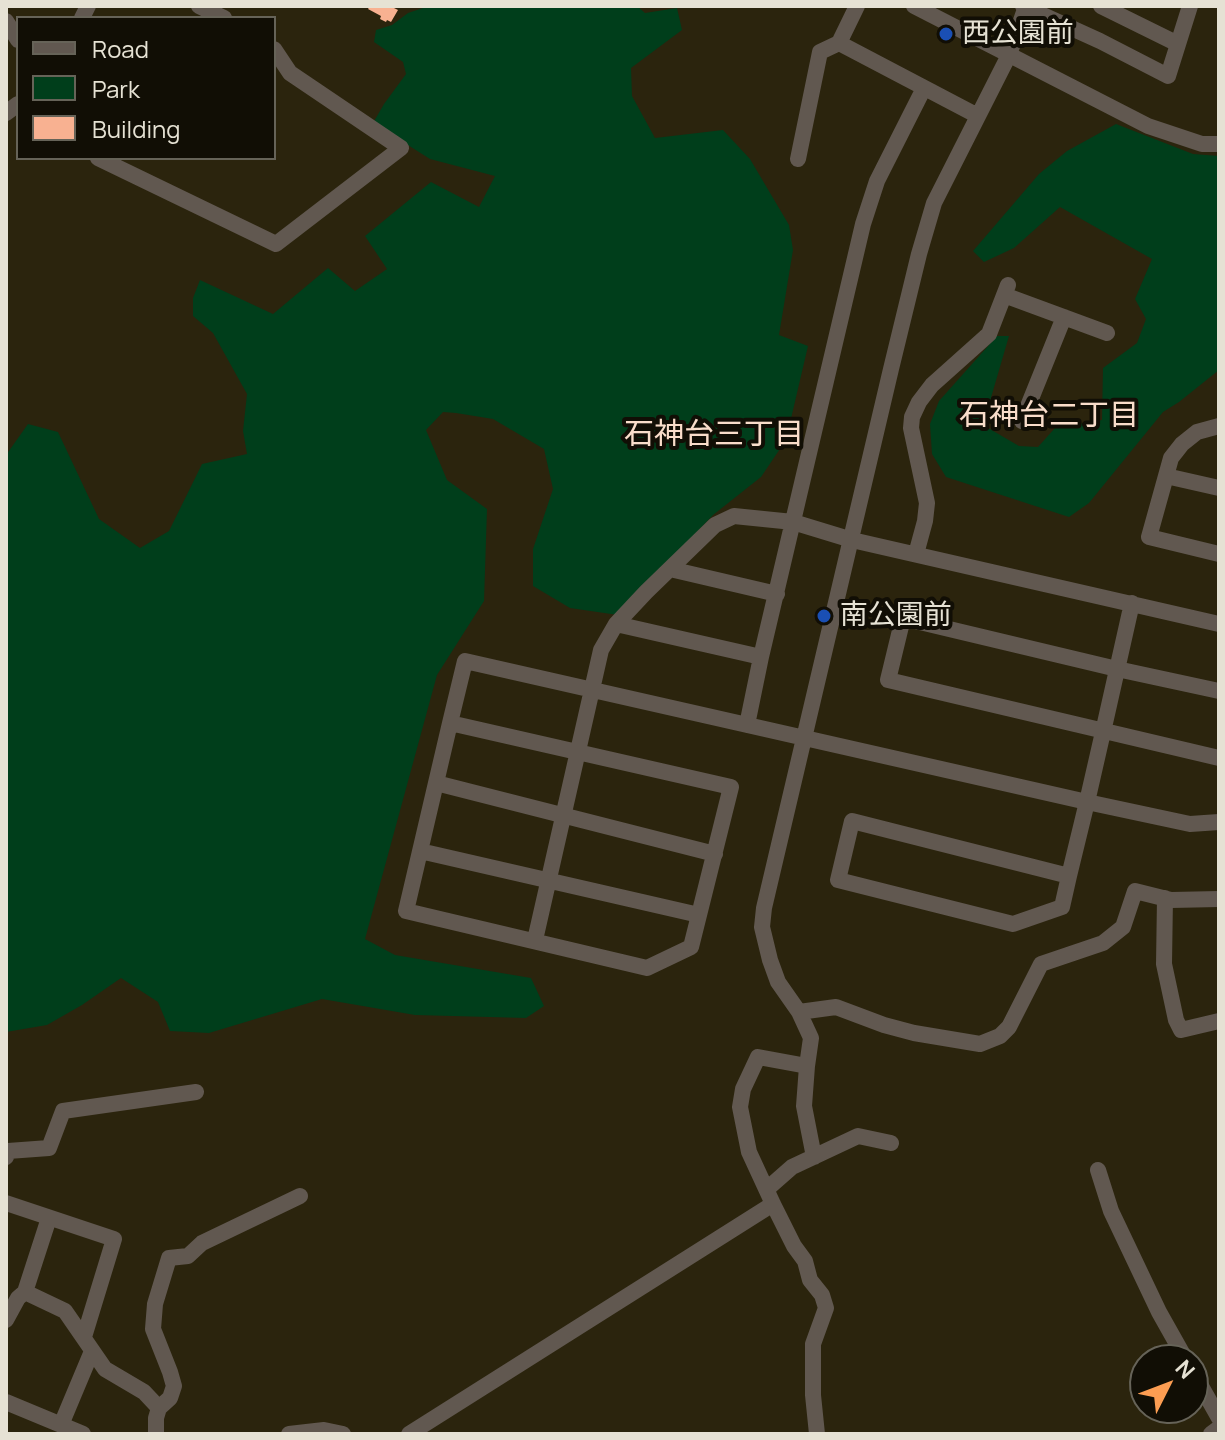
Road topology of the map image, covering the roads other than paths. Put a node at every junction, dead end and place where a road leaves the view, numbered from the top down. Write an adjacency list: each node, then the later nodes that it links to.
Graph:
1 (199, 6): 7 (street)
2 (857, 6): 8 (street)
3 (914, 6): 11 (street)
4 (1101, 6): 9 (street)
5 (1190, 6): 9 (street)
6 (1025, 7): 9 (street); 11 (street)
7 (220, 16)
8 (839, 43): 12 (street); 15 (street)
9 (1178, 44)
10 (276, 52): 16 (street)
11 (1009, 55): 13 (street); 14 (street)
12 (924, 88): 13 (street); 23 (street)
13 (978, 116): 24 (street)
14 (1219, 144)
15 (798, 159)
16 (102, 160)
17 (1064, 317): 18 (street); 19 (street); 25 (street)
18 (1107, 333)
19 (1022, 421)
20 (1219, 426): 21 (street)
21 (1166, 476): 22 (street); 26 (street)
22 (1219, 488)
23 (793, 522): 24 (street); 27 (street); 28 (street)
24 (852, 540): 25 (street); 39 (street)
25 (916, 554): 29 (street)
26 (1219, 554)
27 (670, 569): 28 (street); 30 (street)
28 (777, 594): 32 (street)
29 (1132, 603): 31 (street); 33 (street)
30 (616, 624): 32 (street); 34 (street)
31 (1219, 624)
32 (761, 657): 37 (street)
33 (1117, 669): 35 (street); 38 (street); 38 (street)
34 (592, 689): 36 (street); 37 (street); 40 (street)
35 (1219, 691)
36 (450, 723): 40 (street); 42 (street)
37 (747, 725): 39 (street)
38 (1103, 732): 41 (street); 43 (street)
39 (804, 739): 43 (street); 54 (street)
40 (578, 752): 44 (street); 47 (street)
41 (1219, 758)
42 (436, 783): 44 (street); 46 (street)
43 (1087, 802): 45 (street); 48 (street)
44 (565, 815): 47 (street); 49 (street)
45 (1219, 822)
46 (420, 851): 49 (street); 53 (street)
47 (715, 854): 52 (street)
48 (1069, 876): 48 (street)
49 (549, 880): 52 (street); 53 (street)
50 (1165, 898): 51 (street); 54 (street); 55 (street)
51 (1219, 899)
52 (699, 915): 53 (street)
53 (535, 940)
54 (799, 1012): 56 (street)
55 (1219, 1021)
56 (807, 1066): 60 (street); 63 (street)
57 (196, 1092): 59 (street)
58 (891, 1143): 60 (street)
59 (6, 1157)
60 (814, 1157): 63 (street)
61 (1098, 1170): 69 (street)
62 (300, 1196): 72 (street)
63 (770, 1197): 80 (street); 81 (street)
64 (6, 1203): 65 (street)
65 (49, 1218): 66 (street); 68 (street)
66 (25, 1292): 67 (street); 68 (street)
67 (6, 1320)
68 (88, 1344): 72 (street); 74 (street)
69 (1177, 1344)
70 (1209, 1400): 73 (street)
71 (6, 1402): 74 (street)
72 (159, 1408): 77 (street)
73 (1219, 1418)
74 (61, 1425): 76 (street)
75 (1219, 1428): 82 (street)
76 (83, 1434)
77 (156, 1434)
78 (289, 1434): 79 (street)
79 (343, 1434)
80 (409, 1434)
81 (817, 1434)
82 (1211, 1434)

